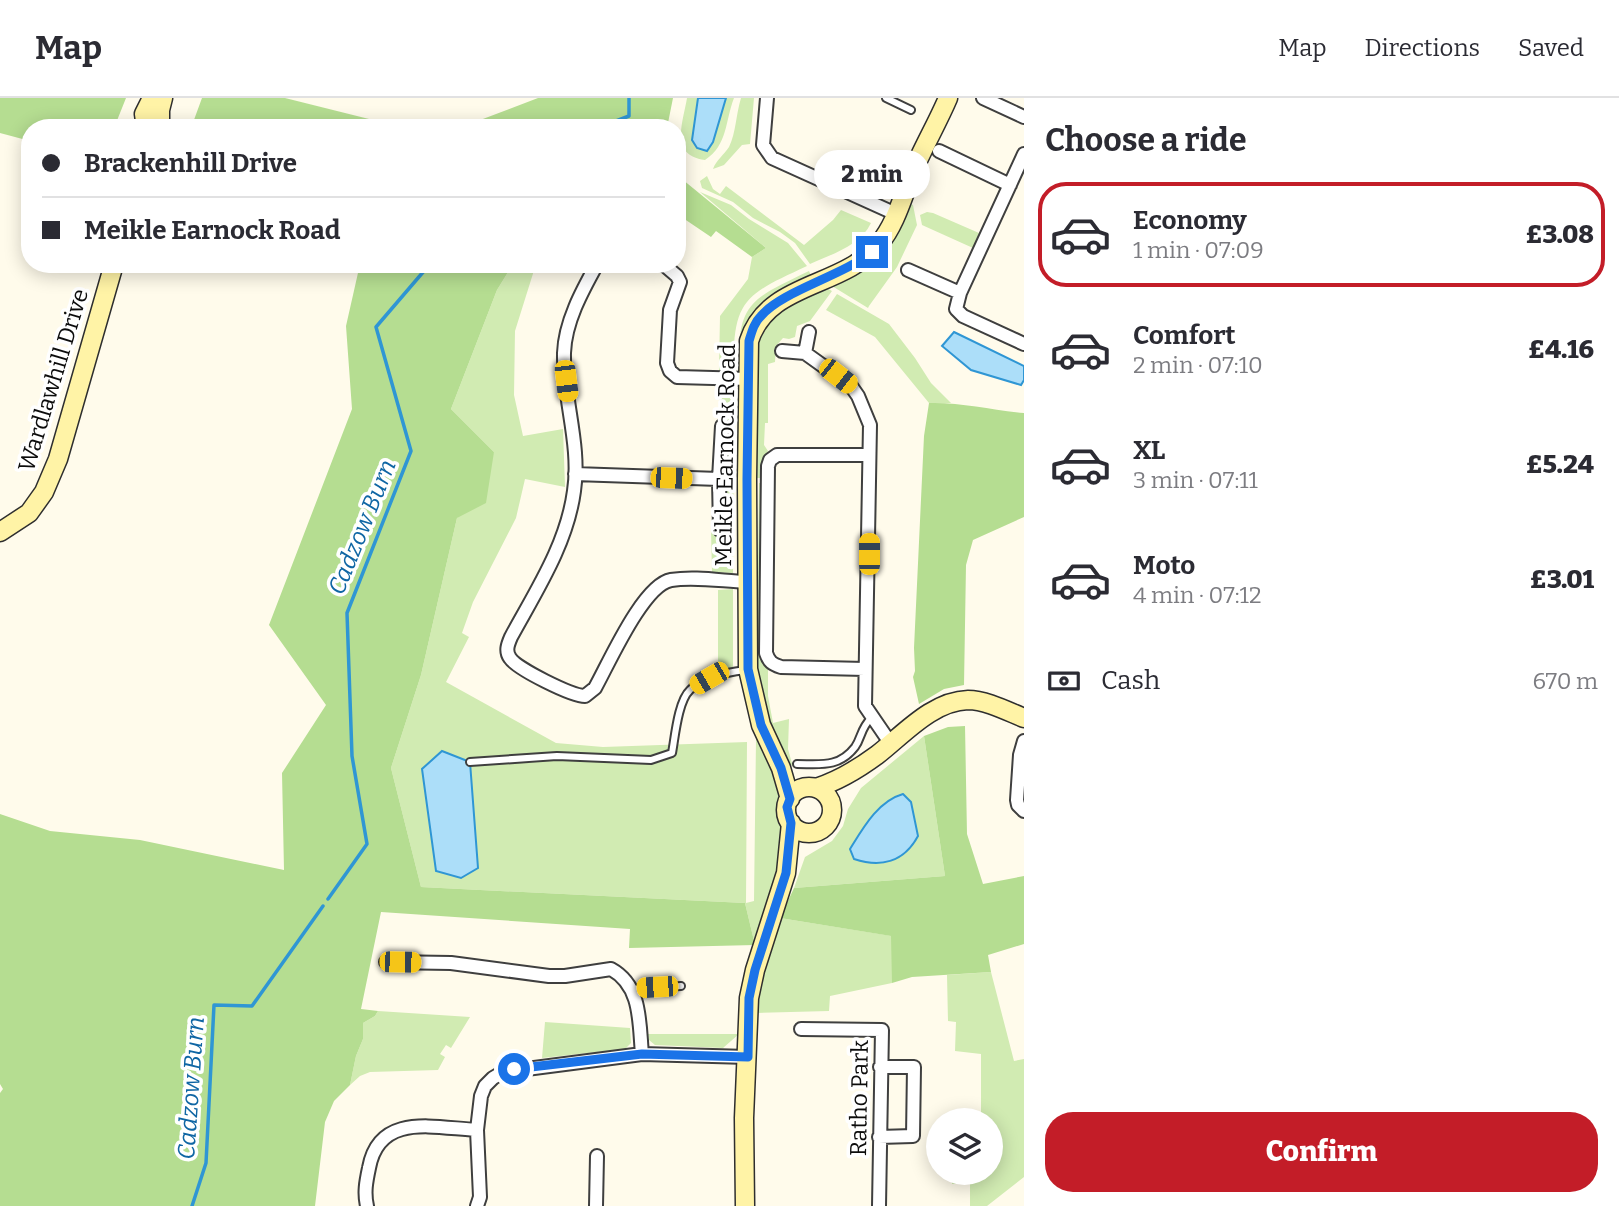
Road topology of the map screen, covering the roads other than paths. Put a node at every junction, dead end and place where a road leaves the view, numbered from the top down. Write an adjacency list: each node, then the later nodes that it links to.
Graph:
1 (152, 98): 9 (street)
2 (163, 98): 10 (street)
3 (767, 98): 14 (street)
4 (886, 98): 7 (lane)
5 (948, 98): 14 (street, Meikle Earnock Road)
6 (983, 98): 8 (street)
7 (911, 110)
8 (1024, 117)
9 (145, 119)
10 (160, 119)
11 (939, 151): 13 (street)
12 (1024, 154): 13 (street)
13 (1010, 185): 19 (street)
14 (896, 214): 24 (street, Meikle Earnock Road)
15 (908, 270): 19 (street)
16 (111, 273): 30 (street, Wardlawhill Drive)
17 (592, 273): 27 (street)
18 (674, 273): 24 (street)
19 (960, 293): 21 (street)
20 (809, 332): 23 (street)
21 (1024, 344)
22 (782, 351): 23 (street)
23 (805, 353): 26 (street)
24 (749, 379): 31 (street, Meikle Earnock Road)
25 (722, 426): 28 (street)
26 (869, 455): 33 (street); 33 (street)
27 (575, 474): 28 (street); 31 (street)
28 (719, 479): 29 (street)
29 (720, 530)
30 (0, 532)
31 (746, 582): 32 (street, Meikle Earnock Road)
32 (748, 669): 39 (lane); 40 (street, Meikle Earnock Road)
33 (865, 669): 34 (street)
34 (872, 718): 37 (street); 40 (lane)
35 (1024, 718): 37 (street)
36 (1024, 741): 44 (street)
37 (891, 744): 38 (street)
38 (874, 757): 41 (street); 43 (street)
39 (470, 762)
40 (789, 766): 41 (street, Meikle Earnock Road); 42 (street, Meikle Earnock Road)
41 (812, 788): 42 (street); 43 (street)
42 (790, 799): 45 (street)
43 (832, 807): 46 (street)
44 (1024, 811)
45 (791, 823): 46 (street); 47 (street)
46 (811, 833): 47 (street)
47 (786, 873): 55 (street)
48 (400, 949): 50 (street)
49 (386, 962): 50 (street)
50 (400, 962): 52 (street)
51 (681, 986): 52 (lane)
52 (632, 989): 54 (street)
53 (801, 1030): 56 (street, Ratho Park)
54 (642, 1054): 55 (street); 57 (street)
55 (748, 1057): 63 (street)
56 (880, 1067): 58 (street, Ratho Park); 58 (street)
57 (477, 1130): 60 (street); 61 (street)
58 (879, 1138): 64 (street, Ratho Park)
59 (597, 1156): 62 (street)
60 (368, 1206)
61 (477, 1206)
62 (596, 1206)
63 (745, 1206)
64 (879, 1206)

